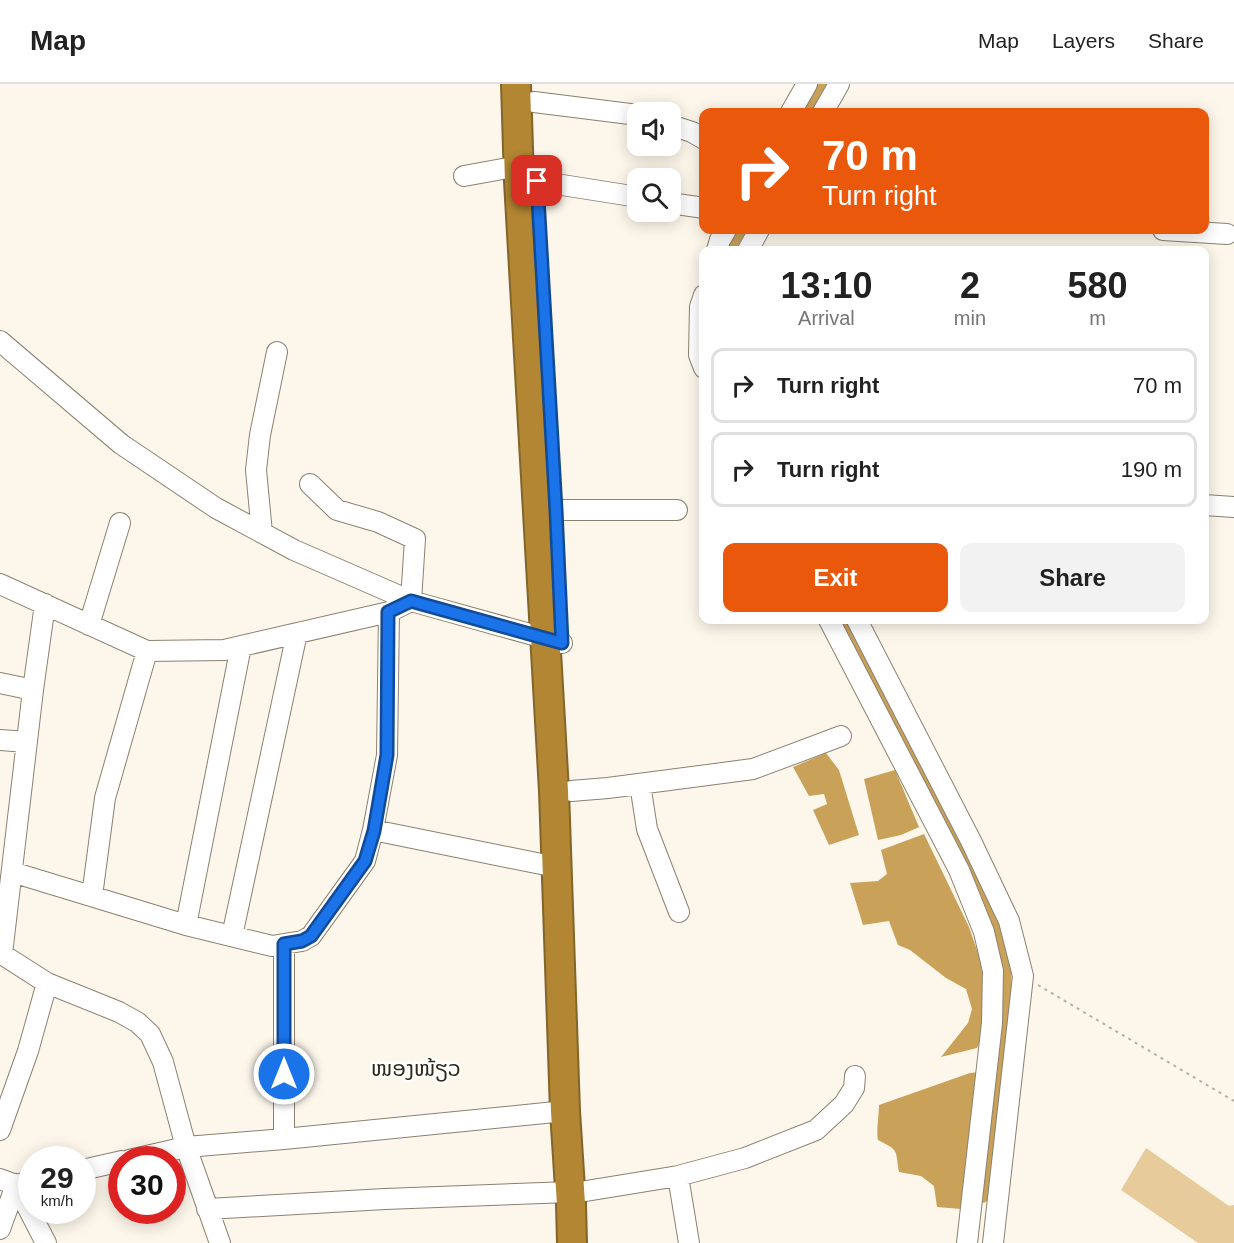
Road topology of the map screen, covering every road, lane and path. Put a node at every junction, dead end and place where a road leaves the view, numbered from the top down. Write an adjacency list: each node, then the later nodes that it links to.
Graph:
1 (807, 84): 4 (street)
2 (839, 84): 5 (street)
3 (528, 90): 6 (street); 9 (highway)
4 (793, 108)
5 (825, 108)
6 (627, 112)
7 (681, 128): 8 (street)
8 (699, 136)
9 (528, 173): 10 (street); 11 (street); 21 (highway); 33 (highway)
10 (464, 177)
11 (627, 195)
12 (681, 205): 13 (street)
13 (699, 207)
14 (1209, 233): 15 (street)
15 (1227, 234)
16 (0, 342): 24 (street)
17 (277, 352): 24 (street)
18 (310, 484): 26 (street)
19 (1209, 505): 20 (street)
20 (1234, 507)
21 (556, 510): 22 (street); 33 (highway)
22 (676, 510)
23 (120, 523): 31 (street)
24 (262, 532): 26 (street)
25 (0, 584): 27 (street)
26 (411, 601): 28 (street); 33 (street)
27 (45, 604): 31 (street); 37 (street)
28 (388, 612): 32 (street); 43 (street)
29 (831, 624): 71 (street)
30 (859, 624): 52 (street)
31 (89, 625): 35 (street)
32 (297, 633): 34 (street); 49 (street)
33 (553, 640): 42 (highway); 44 (highway)
34 (241, 646): 35 (street); 48 (street)
35 (147, 651): 46 (street)
36 (0, 683): 37 (street)
37 (33, 690): 40 (street)
38 (841, 736): 41 (street)
39 (0, 740): 40 (street)
40 (27, 742): 45 (street)
41 (640, 784): 42 (street); 47 (street)
42 (571, 791): 63 (highway)
43 (374, 831): 44 (street); 50 (street)
44 (556, 867): 56 (highway)
45 (12, 872): 46 (street); 51 (street)
46 (92, 896): 48 (street)
47 (679, 912)
48 (186, 925): 49 (street)
49 (232, 936): 50 (street)
50 (284, 944): 58 (street)
51 (1, 954): 53 (street)
52 (1023, 976): 55 (path); 72 (street)
53 (47, 983): 57 (street); 59 (street)
54 (855, 1076): 61 (street)
55 (1234, 1101)
56 (565, 1111): 58 (street); 63 (highway)
57 (0, 1130)
58 (284, 1139): 60 (street)
59 (186, 1146)
60 (186, 1147): 64 (street)
61 (678, 1176): 63 (street); 70 (street)
62 (16, 1182): 65 (street); 66 (street)
63 (578, 1191): 64 (street); 68 (highway); 69 (highway)
64 (207, 1209): 67 (street)
65 (0, 1229)
66 (45, 1243)
67 (220, 1243)
68 (572, 1243)
69 (589, 1243)
70 (689, 1243)
71 (967, 1243)
72 (993, 1243)

